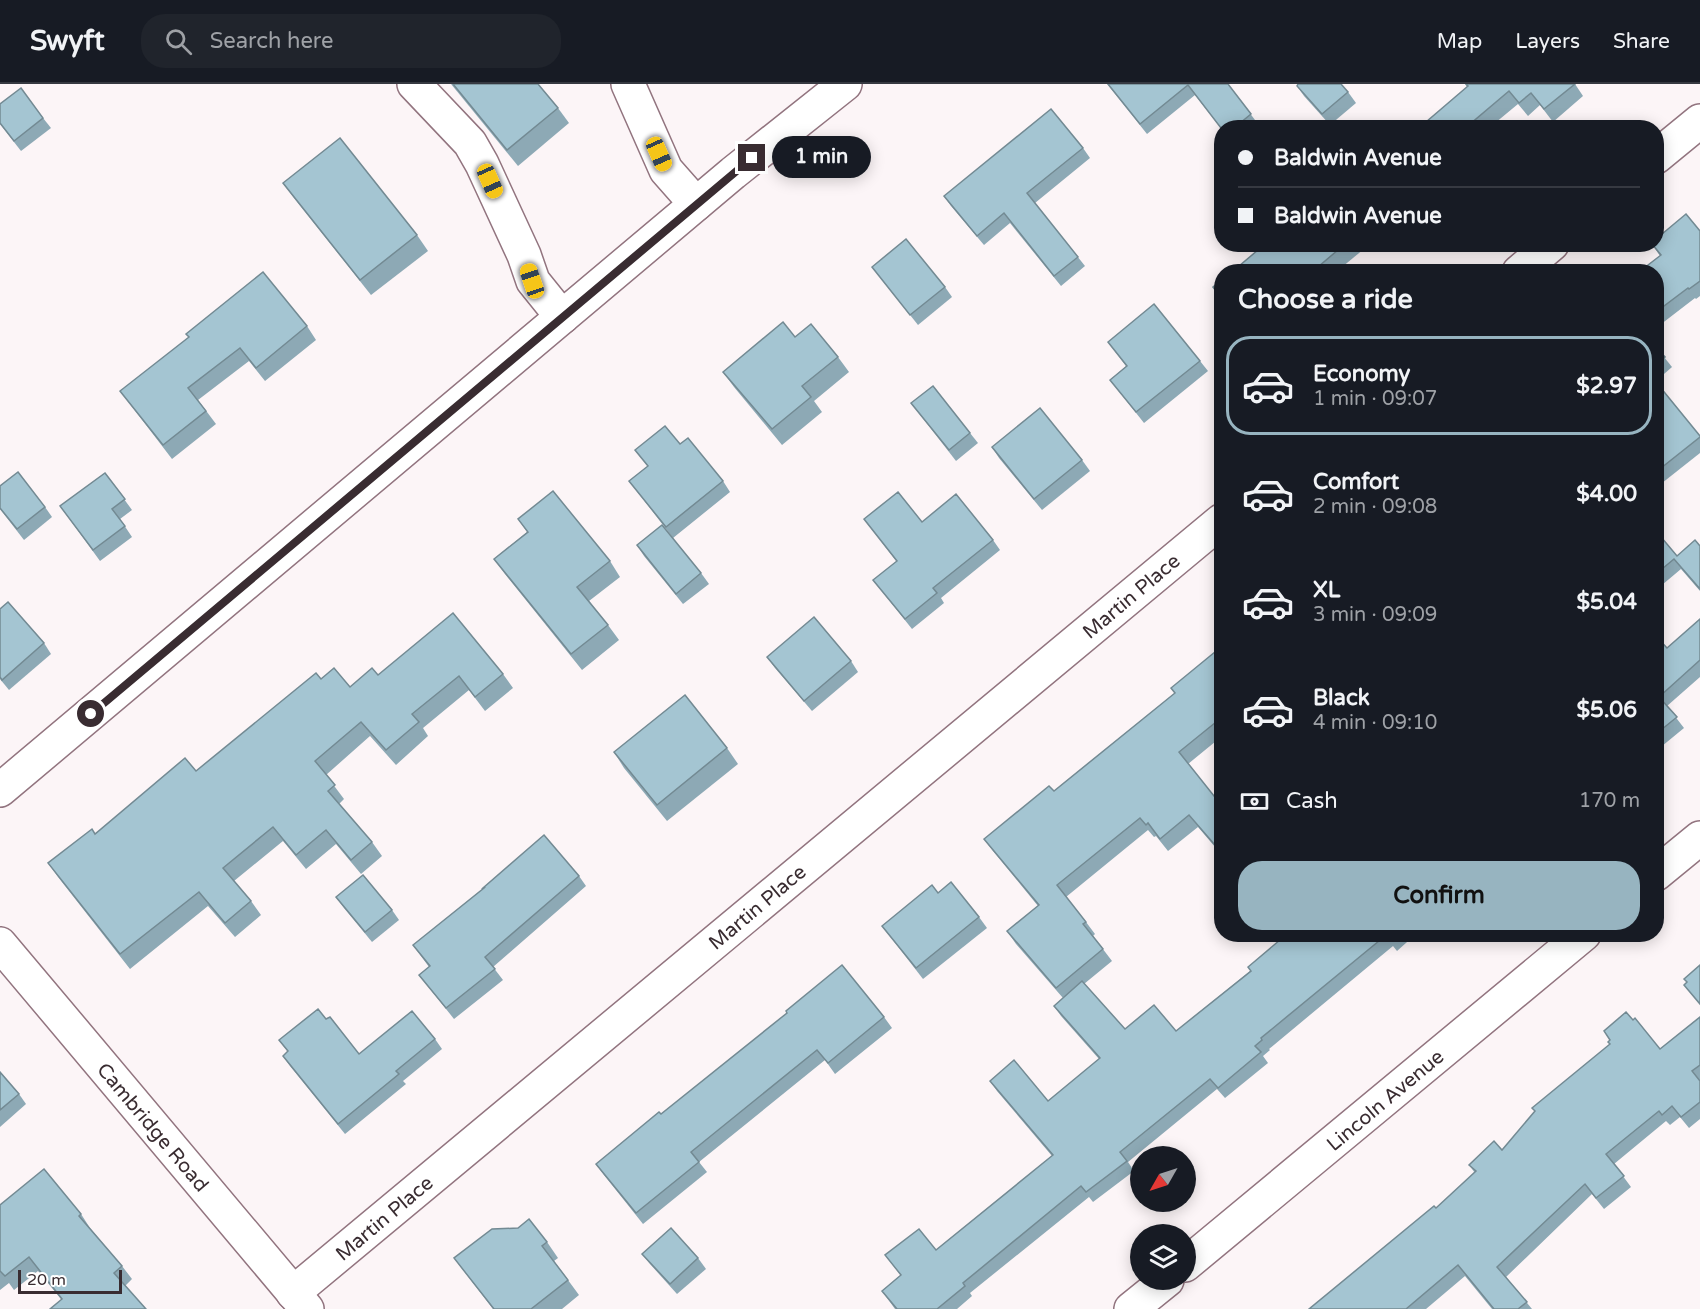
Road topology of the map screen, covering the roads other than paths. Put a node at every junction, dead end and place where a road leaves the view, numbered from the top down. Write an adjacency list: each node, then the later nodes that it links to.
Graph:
1 (414, 84): 9 (street)
2 (628, 84): 6 (street)
3 (845, 84): 6 (street)
4 (1700, 121): 5 (street)
5 (1664, 151)
6 (696, 204): 9 (street)
7 (1543, 252): 8 (street)
8 (1528, 264)
9 (562, 317): 11 (street)
10 (1214, 527): 18 (street, Martin Place)
11 (0, 790)
12 (1700, 838): 13 (street)
13 (1664, 867)
14 (1574, 942): 16 (street, Lincoln Avenue)
15 (0, 944): 18 (street, Cambridge Road)
16 (1196, 1256)
17 (1155, 1290): 19 (street)
18 (300, 1301)
19 (1131, 1309)

